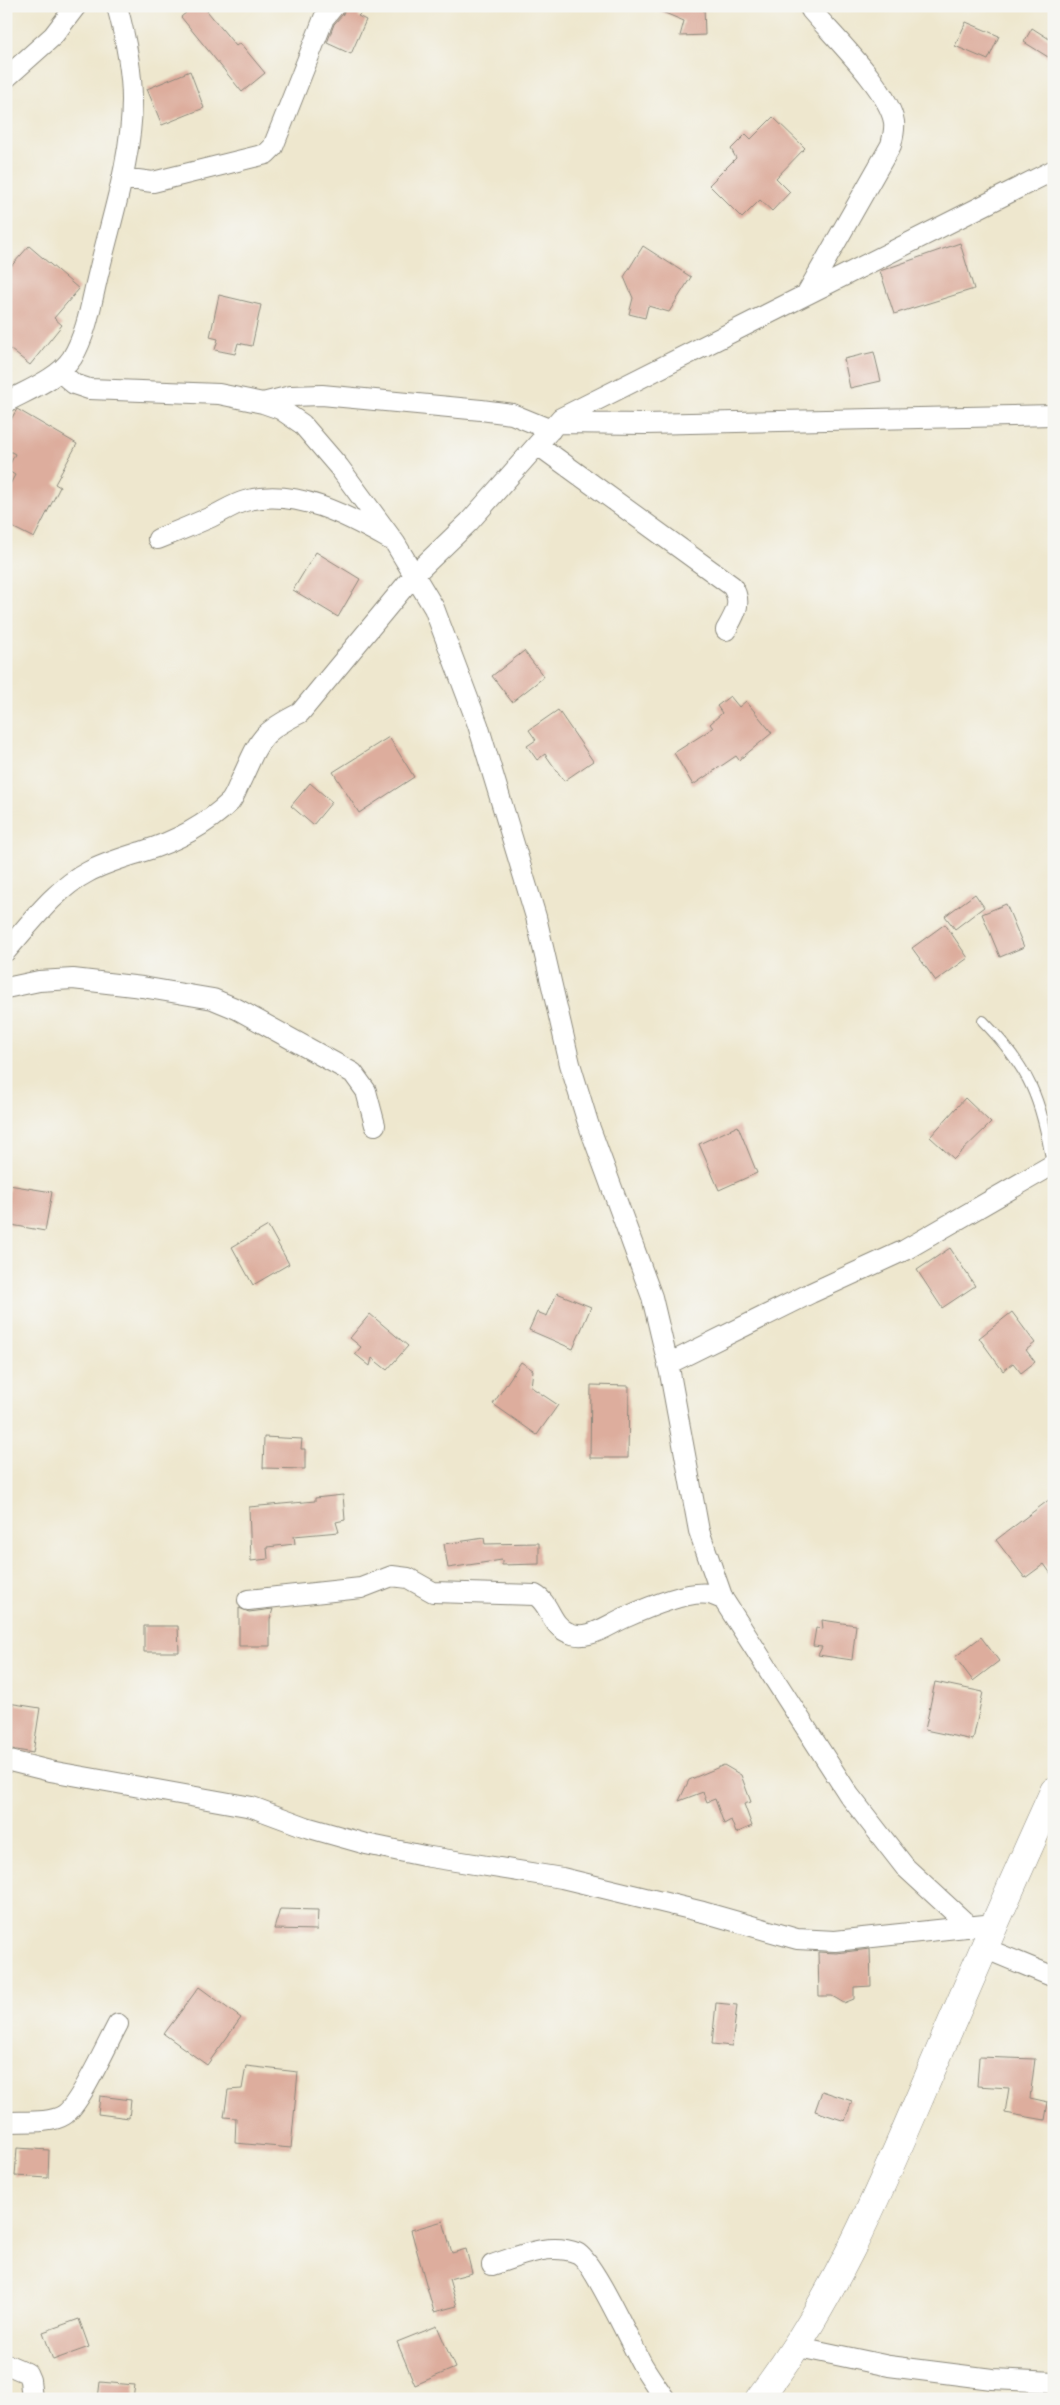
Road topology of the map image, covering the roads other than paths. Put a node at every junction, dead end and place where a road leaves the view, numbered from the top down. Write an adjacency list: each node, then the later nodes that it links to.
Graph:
1 (76, 6): 5 (street)
2 (116, 6): 7 (street)
3 (334, 6): 7 (street)
4 (811, 10): 8 (street)
5 (7, 77)
6 (1054, 170): 8 (street)
7 (122, 178): 9 (street)
8 (807, 293): 13 (street)
9 (60, 372): 10 (street); 11 (street)
10 (6, 402)
11 (263, 403): 13 (street); 15 (street)
12 (1054, 415): 13 (street)
13 (548, 433): 16 (street); 17 (street)
14 (158, 539): 15 (street)
15 (395, 543): 16 (street)
16 (414, 575): 18 (street); 23 (street)
17 (726, 630)
18 (6, 951)
19 (6, 988): 21 (street)
20 (983, 1021): 22 (lane)
21 (375, 1125)
22 (1053, 1165): 23 (street)
23 (668, 1364): 24 (street)
24 (724, 1599): 25 (street); 28 (street)
25 (248, 1600)
26 (6, 1760): 28 (street)
27 (1054, 1790): 28 (main road)
28 (982, 1933): 29 (street); 33 (main road)
29 (1054, 1977)
30 (118, 2024): 31 (street)
31 (6, 2122)
32 (492, 2265): 37 (street)
33 (794, 2346): 35 (street); 38 (main road)
34 (6, 2364): 36 (street)
35 (1054, 2382)
36 (32, 2399)
37 (665, 2399)
38 (759, 2399)

